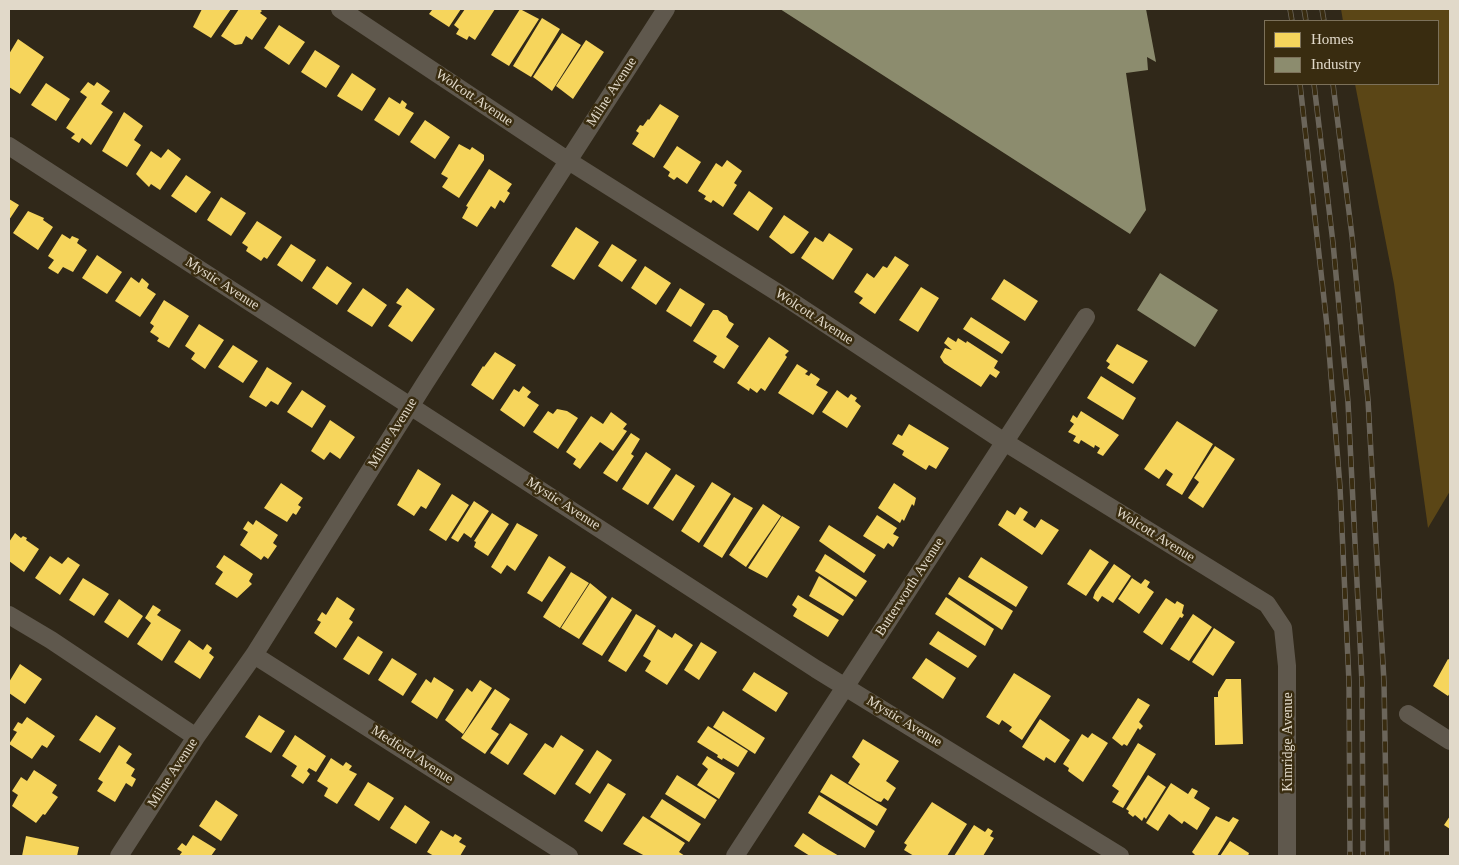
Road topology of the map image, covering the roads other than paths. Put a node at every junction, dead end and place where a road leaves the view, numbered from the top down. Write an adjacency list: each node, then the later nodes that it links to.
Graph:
1 (340, 9): 4 (street, Wolcott Avenue)
2 (666, 9): 4 (street, Milne Avenue)
3 (9, 146): 6 (street, Mystic Avenue)
4 (568, 160): 6 (street, Milne Avenue); 7 (street, Wolcott Avenue)
5 (1086, 317): 7 (street, Butterworth Avenue)
6 (410, 406): 10 (street, Milne Avenue); 11 (street, Mystic Avenue)
7 (1003, 441): 9 (street, Wolcott Avenue); 11 (street, Butterworth Avenue)
8 (9, 615): 13 (street)
9 (1283, 628): 19 (street, Kimridge Avenue)
10 (254, 655): 13 (street, Milne Avenue); 16 (street, Medford Avenue)
11 (845, 687): 17 (street, Butterworth Avenue); 18 (street, Mystic Avenue)
12 (1408, 714): 14 (street)
13 (196, 737): 15 (street, Milne Avenue)
14 (1450, 741)
15 (119, 856)
16 (569, 856)
17 (735, 856)
18 (1120, 856)
19 (1287, 856)

